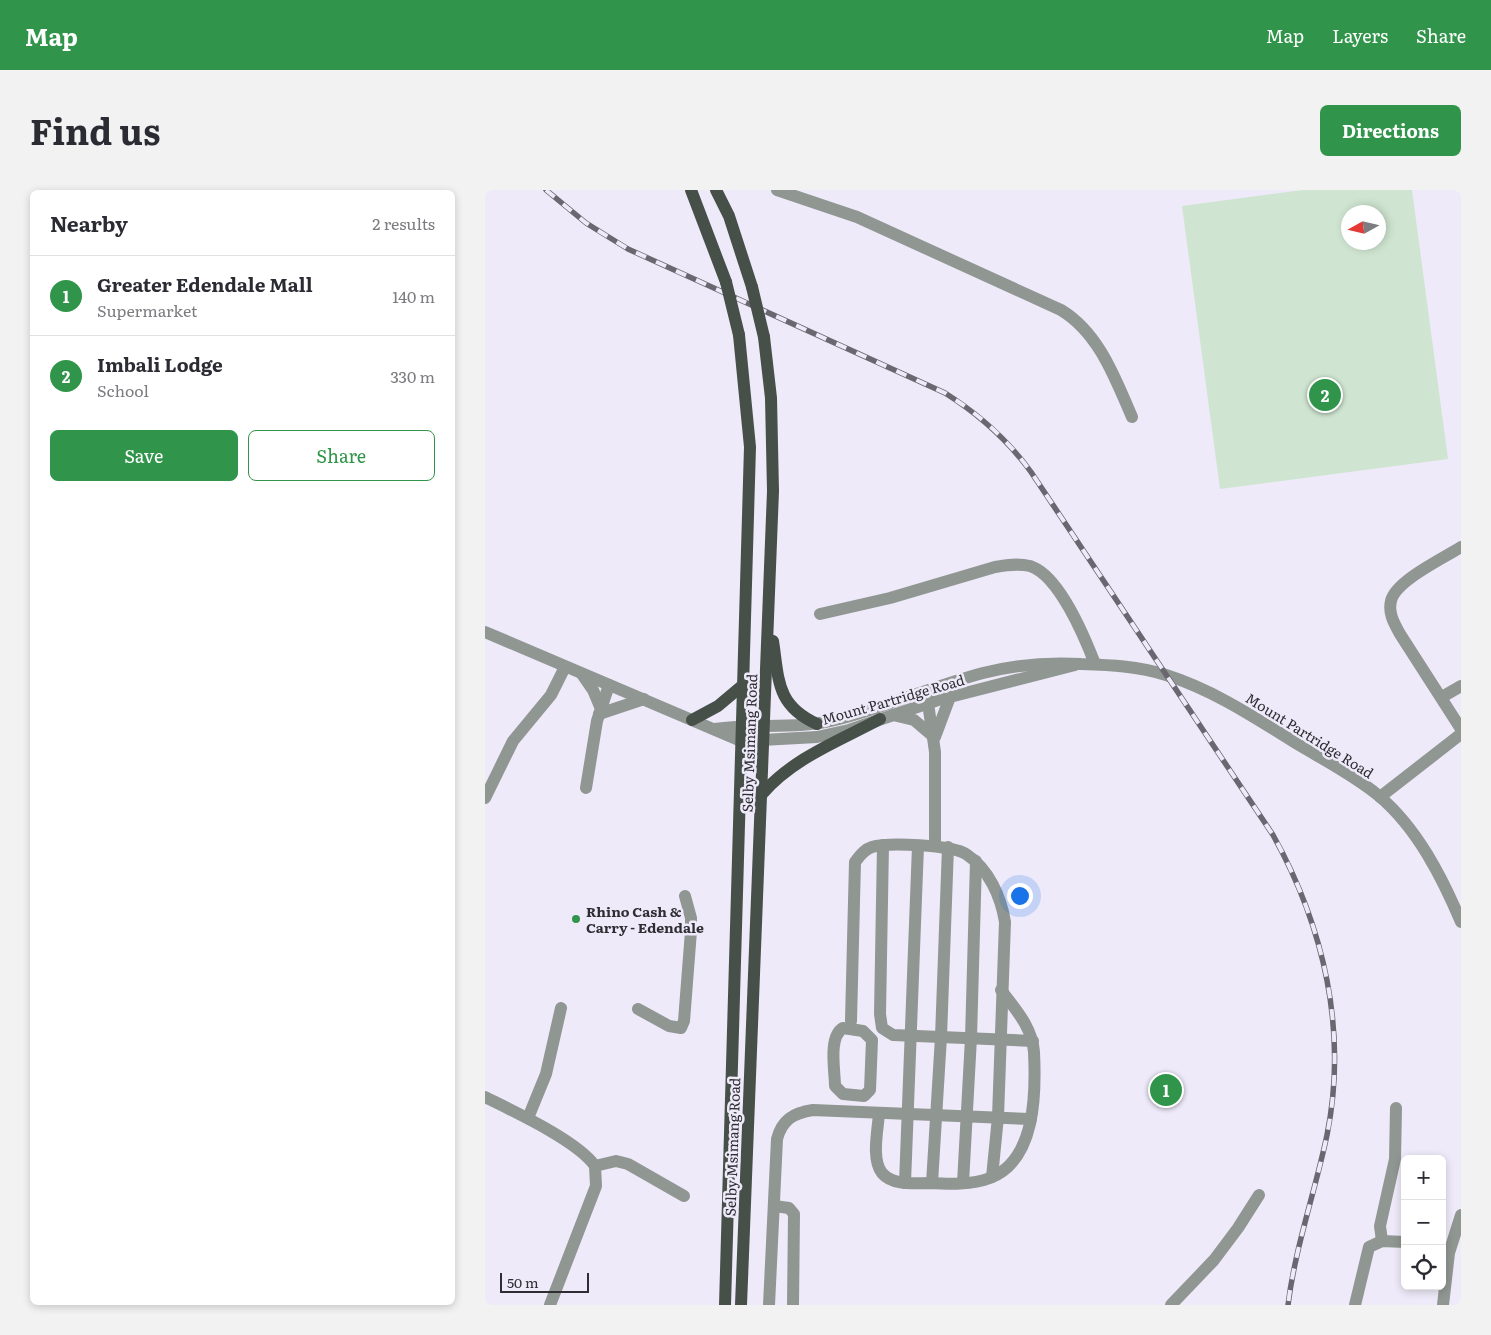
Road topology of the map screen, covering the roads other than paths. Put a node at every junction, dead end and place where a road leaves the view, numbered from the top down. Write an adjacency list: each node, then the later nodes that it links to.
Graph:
1 (691, 190): 13 (main road, Selby Msimang Road, bridge)
2 (716, 190): 6 (main road, Selby Msimang Road, bridge)
3 (777, 190): 4 (street)
4 (1132, 417)
5 (1461, 547): 18 (street)
6 (769, 613): 24 (main road); 26 (main road, Selby Msimang Road)
7 (820, 614): 10 (street)
8 (485, 632): 11 (street, Mount Partridge Road)
9 (1080, 664): 10 (street, Mount Partridge Road); 16 (street, Mount Partridge Road); 17 (street, Mount Partridge Road)
10 (1095, 664): 35 (street, Mount Partridge Road)
11 (565, 666): 12 (street, Mount Partridge Road); 36 (street)
12 (582, 674): 14 (street, Mount Partridge Road); 20 (street)
13 (743, 684): 23 (main road); 25 (main road, Selby Msimang Road)
14 (609, 685): 19 (street, Mount Partridge Road); 20 (street)
15 (1461, 686): 18 (street)
16 (927, 697): 17 (street, Mount Partridge Road); 21 (street, Mount Partridge Road); 24 (street, Mount Partridge Road); 30 (street)
17 (950, 697): 30 (street)
18 (1442, 697): 28 (street)
19 (644, 700): 20 (street); 23 (street, Mount Partridge Road)
20 (600, 712): 33 (street)
21 (893, 715): 22 (street, Mount Partridge Road); 30 (street)
22 (880, 719): 32 (street, Mount Partridge Road); 34 (main road)
23 (693, 720): 27 (street, Mount Partridge Road)
24 (817, 724): 26 (street, Mount Partridge Road)
25 (742, 725): 26 (street, Mount Partridge Road); 27 (street, Mount Partridge Road); 31 (main road, Selby Msimang Road)
26 (763, 726): 32 (main road, Selby Msimang Road)
27 (715, 729): 31 (street, Mount Partridge Road)
28 (1461, 729)
29 (1461, 734): 35 (street)
30 (934, 738): 39 (street)
31 (741, 741): 32 (street, Mount Partridge Road); 77 (main road, Selby Msimang Road)
32 (763, 741): 34 (main road, Selby Msimang Road)
33 (586, 788)
34 (762, 794): 78 (main road, Selby Msimang Road)
35 (1380, 797): 42 (street, Mount Partridge Road)
36 (485, 798)
37 (883, 846): 38 (street); 46 (street); 47 (street)
38 (918, 846): 39 (street); 48 (street)
39 (941, 847): 40 (street); 49 (street)
40 (976, 861): 43 (street); 50 (street)
41 (685, 896): 45 (street)
42 (1461, 922)
43 (1001, 990): 51 (street); 53 (street)
44 (561, 1008): 61 (street)
45 (638, 1009)
46 (851, 1020)
47 (886, 1033): 48 (street); 52 (street)
48 (910, 1036): 49 (street); 57 (street)
49 (941, 1037): 50 (street); 58 (street)
50 (971, 1038): 51 (street); 59 (street)
51 (1001, 1039): 53 (street); 60 (street)
52 (872, 1040): 52 (street)
53 (1033, 1041): 62 (street)
54 (485, 1097): 61 (street)
55 (1395, 1108): 72 (street)
56 (879, 1113): 57 (street); 65 (street); 70 (street)
57 (906, 1114): 58 (street); 65 (street)
58 (937, 1115): 59 (street); 67 (street)
59 (967, 1116): 60 (street); 66 (street)
60 (998, 1117): 62 (street); 64 (street)
61 (528, 1118): 63 (street)
62 (1031, 1118): 64 (street)
63 (595, 1166): 69 (street); 76 (street)
64 (992, 1178): 66 (street)
65 (905, 1183): 67 (street)
66 (963, 1183): 67 (street)
67 (932, 1184)
68 (1259, 1195): 81 (street)
69 (684, 1196)
70 (774, 1206): 79 (street); 80 (street)
71 (1461, 1215): 74 (street)
72 (1382, 1241): 73 (street); 82 (street)
73 (1401, 1242)
74 (1446, 1252)
75 (1444, 1290): 83 (street)
76 (550, 1305)
77 (725, 1305)
78 (741, 1305)
79 (769, 1305)
80 (793, 1305)
81 (1171, 1305)
82 (1355, 1305)
83 (1443, 1305)

